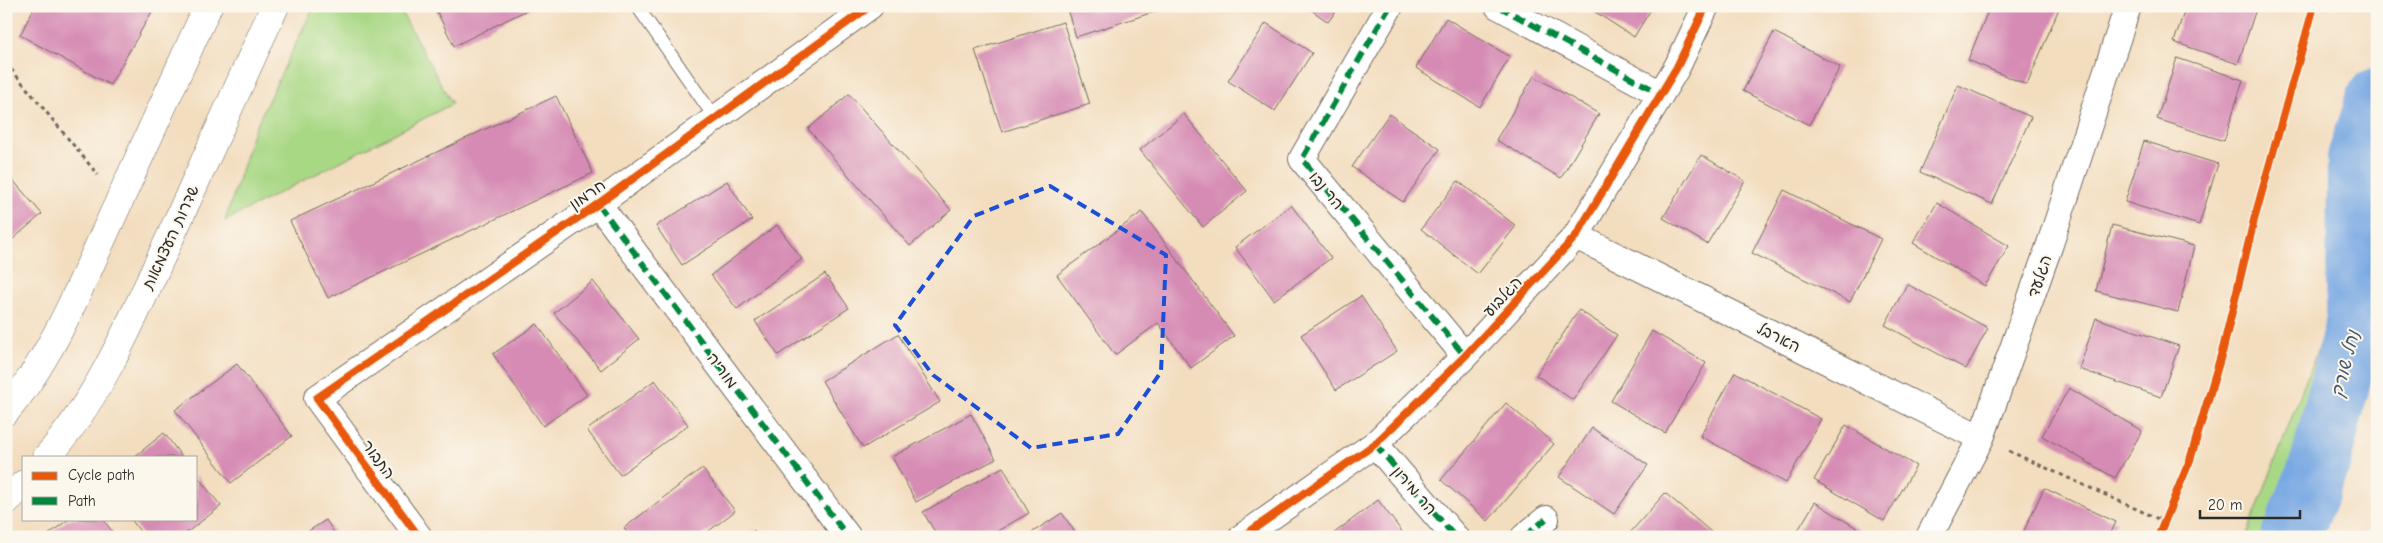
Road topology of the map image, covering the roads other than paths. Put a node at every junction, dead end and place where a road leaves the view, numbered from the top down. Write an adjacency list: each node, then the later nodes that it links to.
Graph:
1 (208, 6): 15 (highway)
2 (276, 6): 18 (highway, שדרות העצמאות)
3 (637, 6): 10 (lane)
4 (870, 6): 10 (street, חרמון)
5 (1390, 6): 13 (street, הר נבו)
6 (1498, 6): 9 (street)
7 (1706, 6): 9 (street, הגלבוע)
8 (2128, 6): 16 (street, הגלעד)
9 (1661, 94): 12 (street, הגלבוע)
10 (715, 118): 11 (street, חרמון)
11 (598, 204): 14 (street, חרמון); 23 (street, מוריה)
12 (1576, 236): 13 (street, הגלבוע); 16 (street, הארבל)
13 (1465, 356): 17 (street, הגלבוע)
14 (317, 398): 22 (street, התבור)
15 (6, 411)
16 (1981, 438): 27 (street, הגלעד)
17 (1375, 444): 24 (street, הגלבוע); 25 (street, הר מירון)
18 (48, 456)
19 (22, 486): 20 (highway)
20 (6, 501)
21 (1546, 519): 26 (street)
22 (419, 537)
23 (848, 537)
24 (1242, 537)
25 (1455, 537)
26 (1524, 537)
27 (1929, 537)

